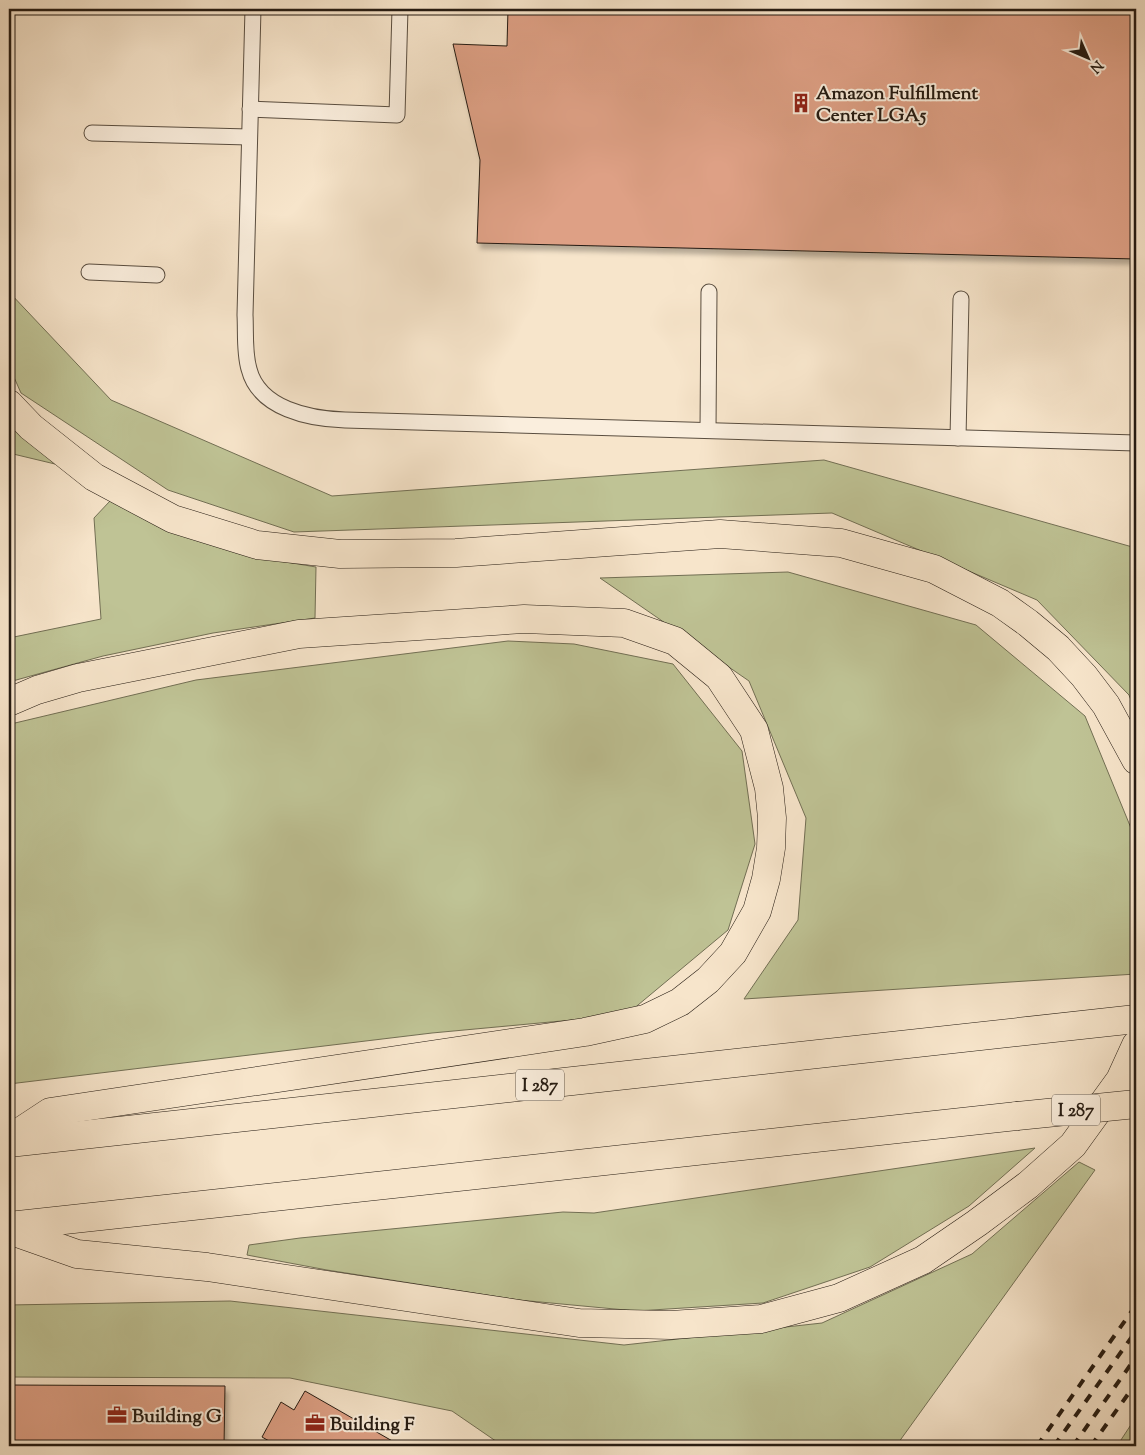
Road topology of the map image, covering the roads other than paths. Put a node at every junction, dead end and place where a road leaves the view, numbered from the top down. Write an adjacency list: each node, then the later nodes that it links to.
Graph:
1 (253, 9): 3 (lane)
2 (400, 9): 3 (lane)
3 (250, 109): 5 (lane)
4 (92, 133): 5 (lane)
5 (249, 138): 11 (lane)
6 (89, 272): 7 (lane)
7 (157, 275)
8 (709, 292): 11 (lane)
9 (961, 299): 12 (lane)
10 (9, 404): 15 (highway)
11 (708, 430): 12 (lane)
12 (958, 438): 13 (lane)
13 (1136, 443)
14 (9, 702): 19 (highway)
15 (1136, 760)
16 (1136, 1019): 20 (highway, I 287)
17 (1136, 1045): 22 (highway)
18 (1136, 1104): 21 (highway, I 287, bridge)
19 (9, 1139)
20 (9, 1143)
21 (9, 1226)
22 (9, 1230)

